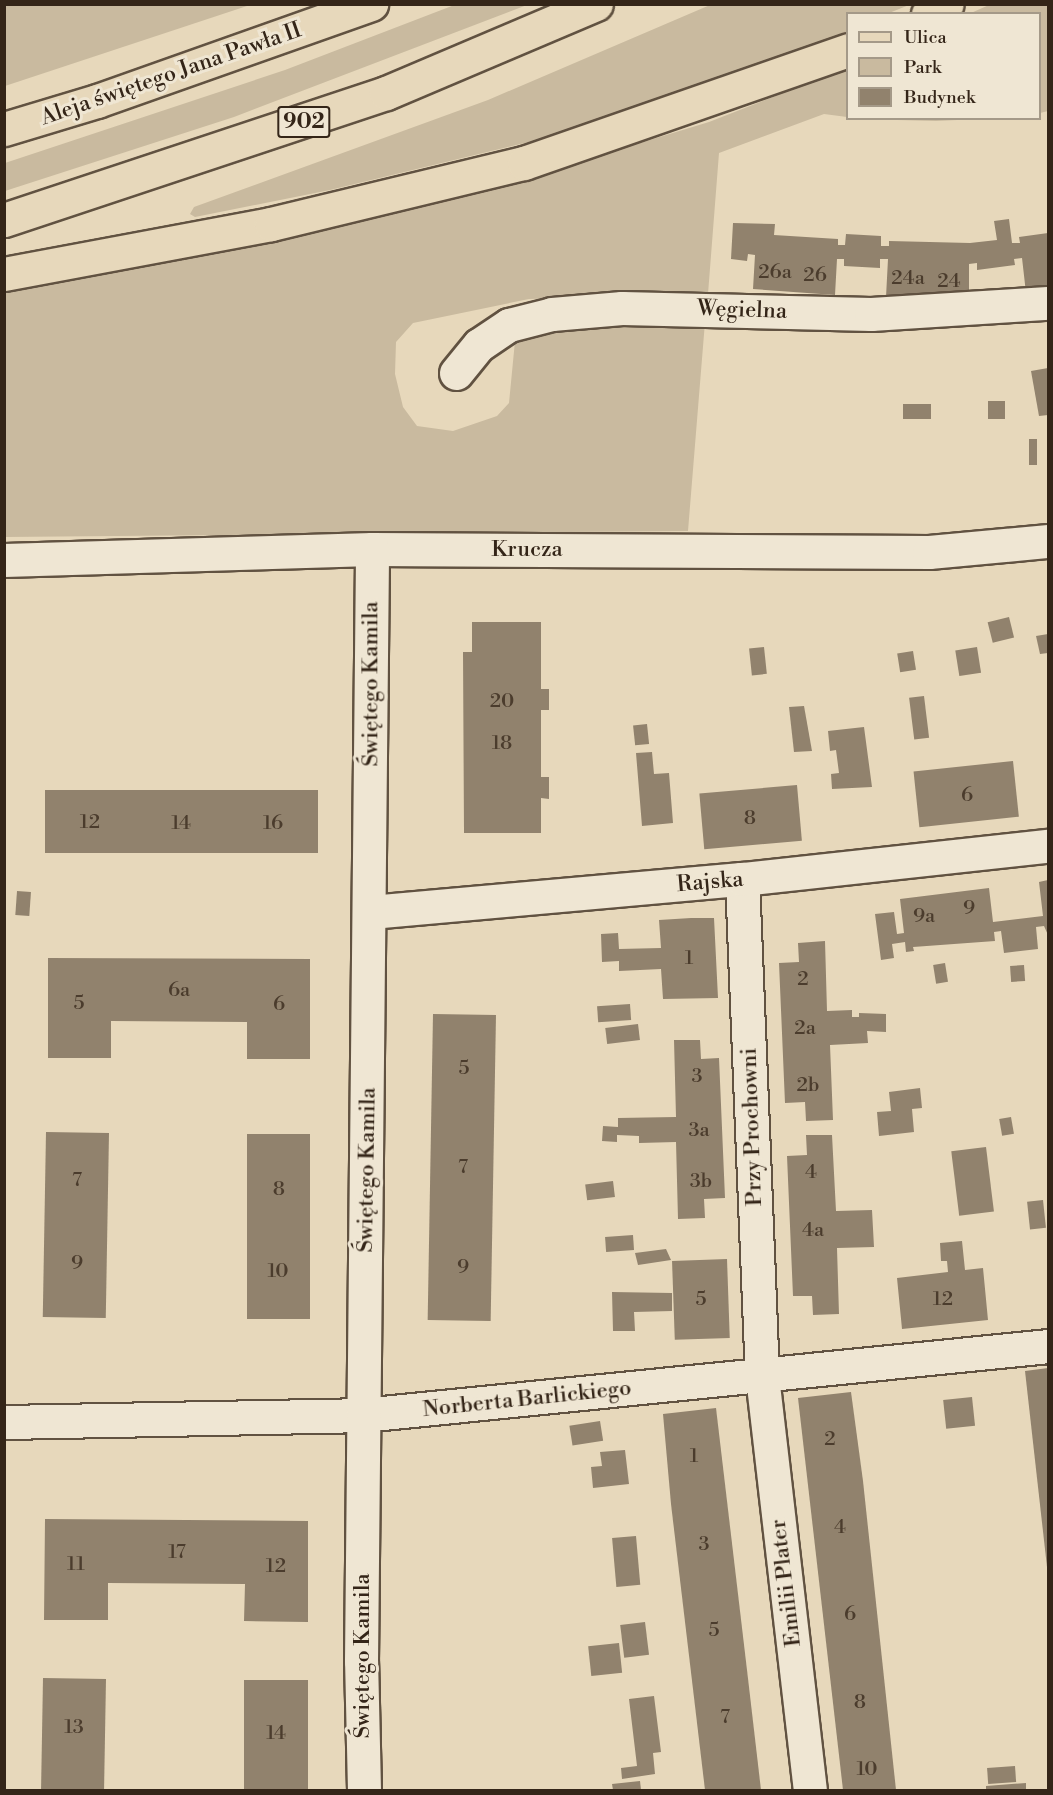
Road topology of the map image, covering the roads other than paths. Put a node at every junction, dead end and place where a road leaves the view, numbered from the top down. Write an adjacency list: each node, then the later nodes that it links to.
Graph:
1 (371, 4): 6 (main road, Aleja świętego Jana Pawła II)
2 (596, 4): 7 (main road, 902)
3 (947, 4): 4 (main road)
4 (932, 12)
5 (846, 51): 8 (main road)
6 (4, 129)
7 (4, 220)
8 (4, 274)
9 (1048, 303): 10 (street, Węgielna)
10 (456, 373)
11 (1048, 541): 12 (street, Krucza)
12 (372, 549): 13 (street, Krucza); 16 (street, Świętego Kamila)
13 (4, 560)
14 (1048, 846): 15 (street, Rajska)
15 (742, 879): 16 (street, Rajska); 18 (street, Przy Prochowni)
16 (370, 912): 19 (street, Świętego Kamila)
17 (1048, 1346): 18 (street, Norberta Barlickiego)
18 (762, 1376): 19 (street, Norberta Barlickiego); 22 (street, Emilii Plater)
19 (363, 1415): 20 (street, Norberta Barlickiego); 21 (street, Świętego Kamila)
20 (4, 1422)
21 (364, 1791)
22 (810, 1791)

